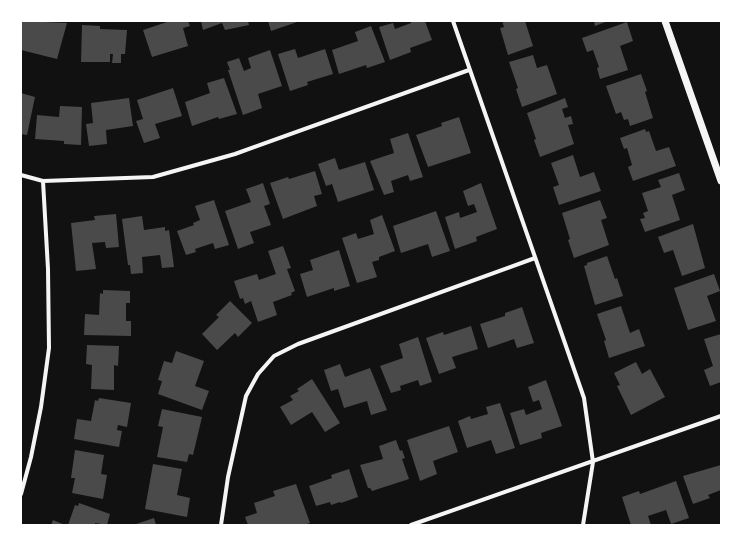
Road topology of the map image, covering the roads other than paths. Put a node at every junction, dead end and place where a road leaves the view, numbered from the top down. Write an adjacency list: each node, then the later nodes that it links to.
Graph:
1 (453, 21): 3 (street)
2 (664, 21): 6 (street)
3 (469, 70): 5 (street); 7 (street)
4 (21, 175): 5 (street)
5 (43, 181): 10 (street)
6 (721, 181)
7 (535, 258): 9 (street); 11 (street)
8 (721, 416): 9 (street)
9 (593, 462): 12 (street); 13 (street)
10 (21, 494)
11 (221, 525)
12 (411, 525)
13 (583, 525)

